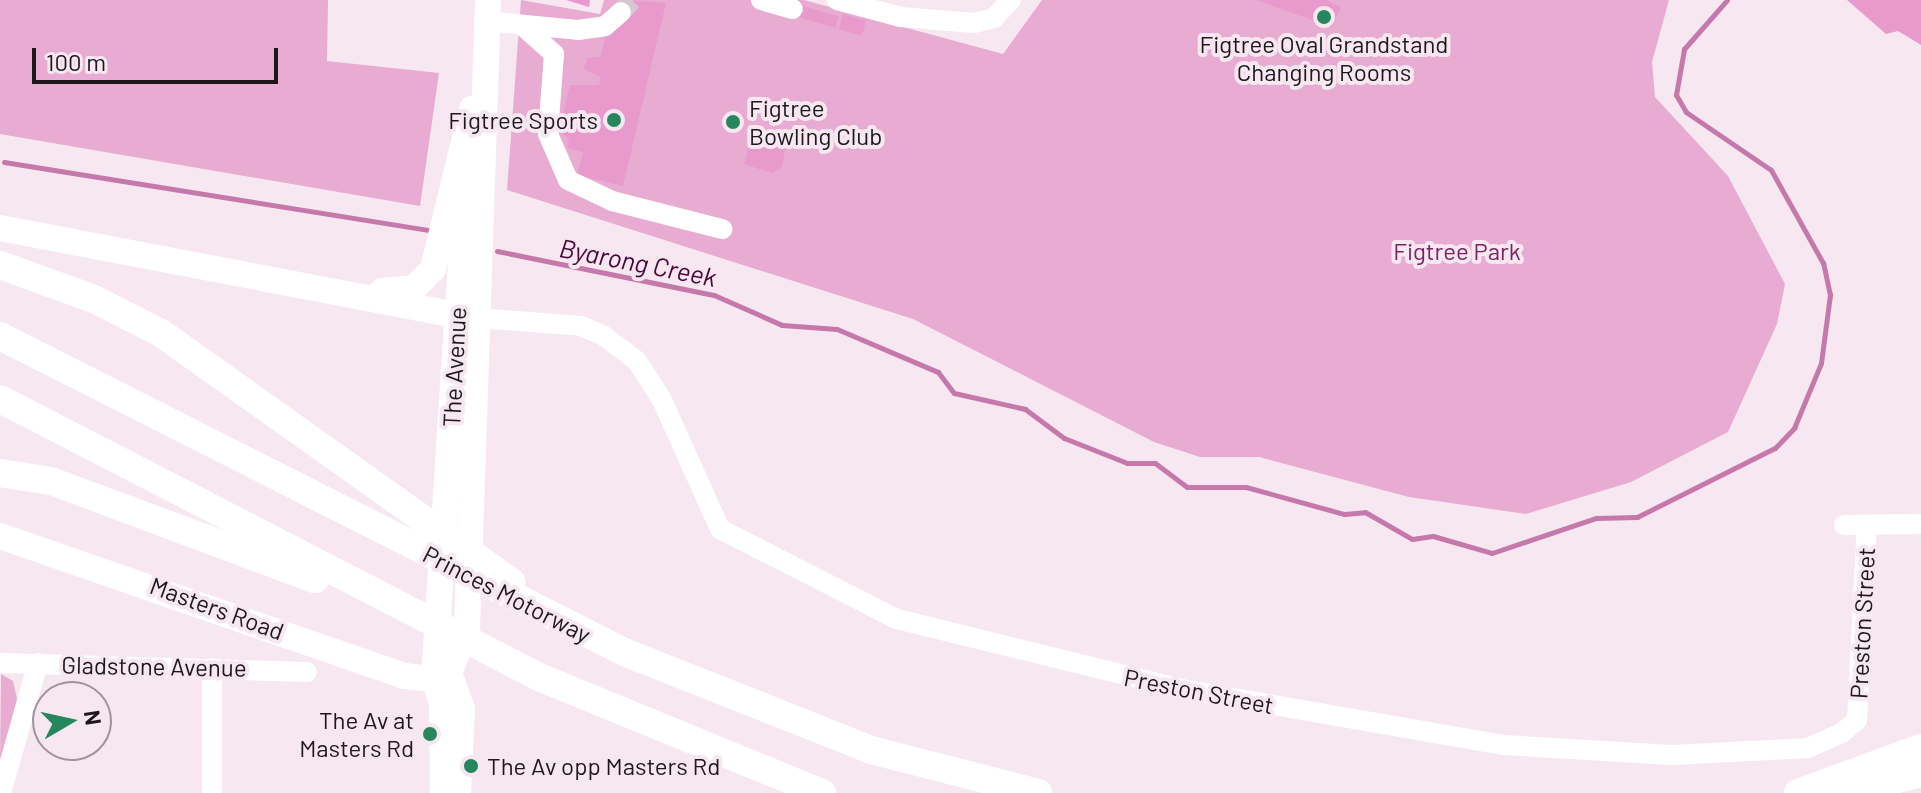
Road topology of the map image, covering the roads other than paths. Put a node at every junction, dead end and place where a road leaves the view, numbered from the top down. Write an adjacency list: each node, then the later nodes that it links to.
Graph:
1 (761, 0): 5 (street)
2 (837, 0): 8 (street)
3 (941, 0): 8 (street)
4 (1011, 0): 8 (street)
5 (793, 9)
6 (486, 11): 9 (street); 10 (main road, The Avenue)
7 (621, 12): 9 (street)
8 (912, 17)
9 (523, 26): 12 (street)
10 (483, 56): 14 (main road); 15 (main road, The Avenue)
11 (0, 228): 14 (main road)
12 (722, 229)
13 (0, 265): 23 (highway)
14 (338, 288): 15 (main road)
15 (468, 317): 21 (street, Preston Street); 27 (main road, The Avenue)
16 (0, 336): 23 (highway, Princes Motorway)
17 (0, 399): 29 (highway)
18 (0, 473): 29 (highway)
19 (1921, 524): 21 (street)
20 (1844, 525): 21 (street)
21 (1867, 525)
22 (0, 536): 27 (main road, Masters Road)
23 (576, 630): 37 (highway, Princes Motorway)
24 (0, 663): 25 (street, Gladstone Avenue)
25 (38, 663): 26 (street, Gladstone Avenue); 32 (street)
26 (212, 668): 28 (street, Gladstone Avenue); 33 (street)
27 (443, 671): 34 (main road, The Avenue); 35 (main road, The Avenue)
28 (307, 672)
29 (539, 677): 36 (highway)
30 (1921, 748): 38 (highway)
31 (1921, 773): 39 (highway)
32 (1, 793)
33 (212, 793)
34 (443, 793)
35 (458, 793)
36 (822, 793)
37 (1039, 793)
38 (1798, 793)
39 (1842, 793)

